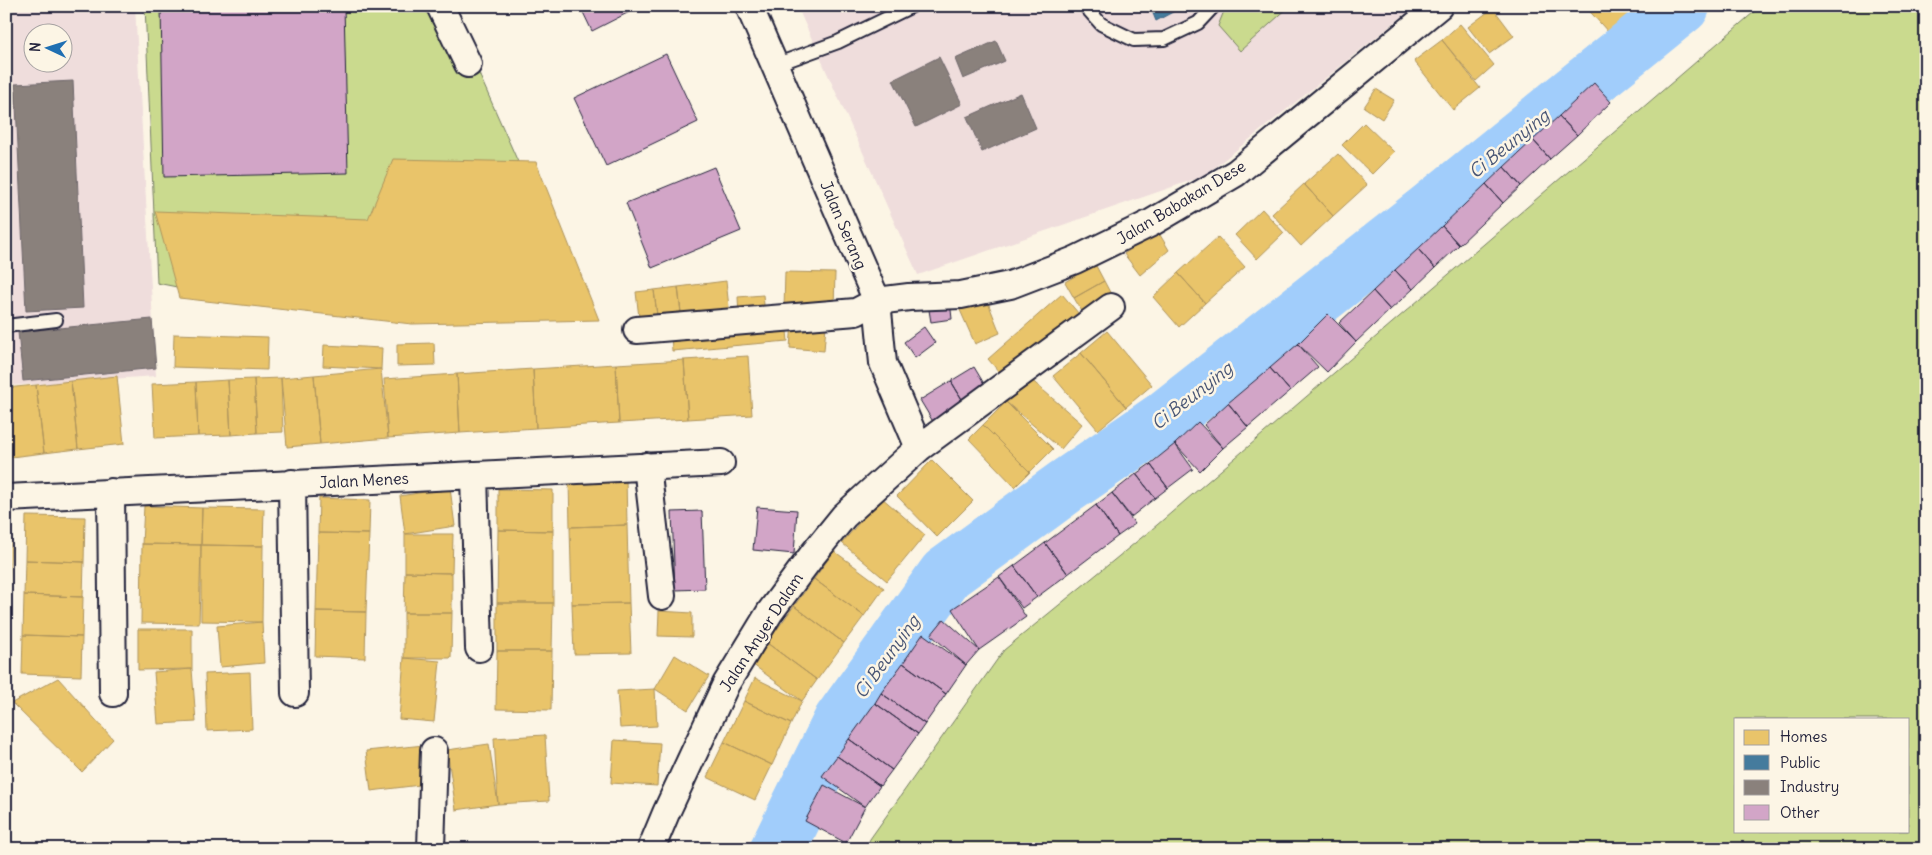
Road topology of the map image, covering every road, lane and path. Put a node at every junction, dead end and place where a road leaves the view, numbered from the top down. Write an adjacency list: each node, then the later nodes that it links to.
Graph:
1 (440, 6): 7 (street)
2 (749, 6): 8 (street, Jalan Serang)
3 (912, 6): 8 (lane)
4 (1085, 6): 5 (lane)
5 (1214, 6)
6 (1439, 6): 9 (street, Jalan Babakan Dese)
7 (468, 64)
8 (775, 65): 9 (street, Jalan Serang)
9 (877, 301): 13 (street, Jalan Babakan Dese); 14 (street, Jalan Serang)
10 (1111, 307): 14 (street, Jalan Anyer Dalam)
11 (56, 320): 12 (lane)
12 (6, 326)
13 (637, 330)
14 (919, 448): 27 (street, Jalan Anyer Dalam)
15 (721, 463): 16 (street, Jalan Menes)
16 (647, 466): 17 (street, Jalan Menes); 21 (street)
17 (474, 475): 18 (street, Jalan Menes); 22 (street)
18 (292, 483): 19 (street, Jalan Menes); 24 (street)
19 (111, 492): 20 (street, Jalan Menes); 23 (street)
20 (6, 498)
21 (662, 596)
22 (479, 648)
23 (113, 693)
24 (295, 693)
25 (434, 751): 26 (street)
26 (431, 849)
27 (651, 849)

